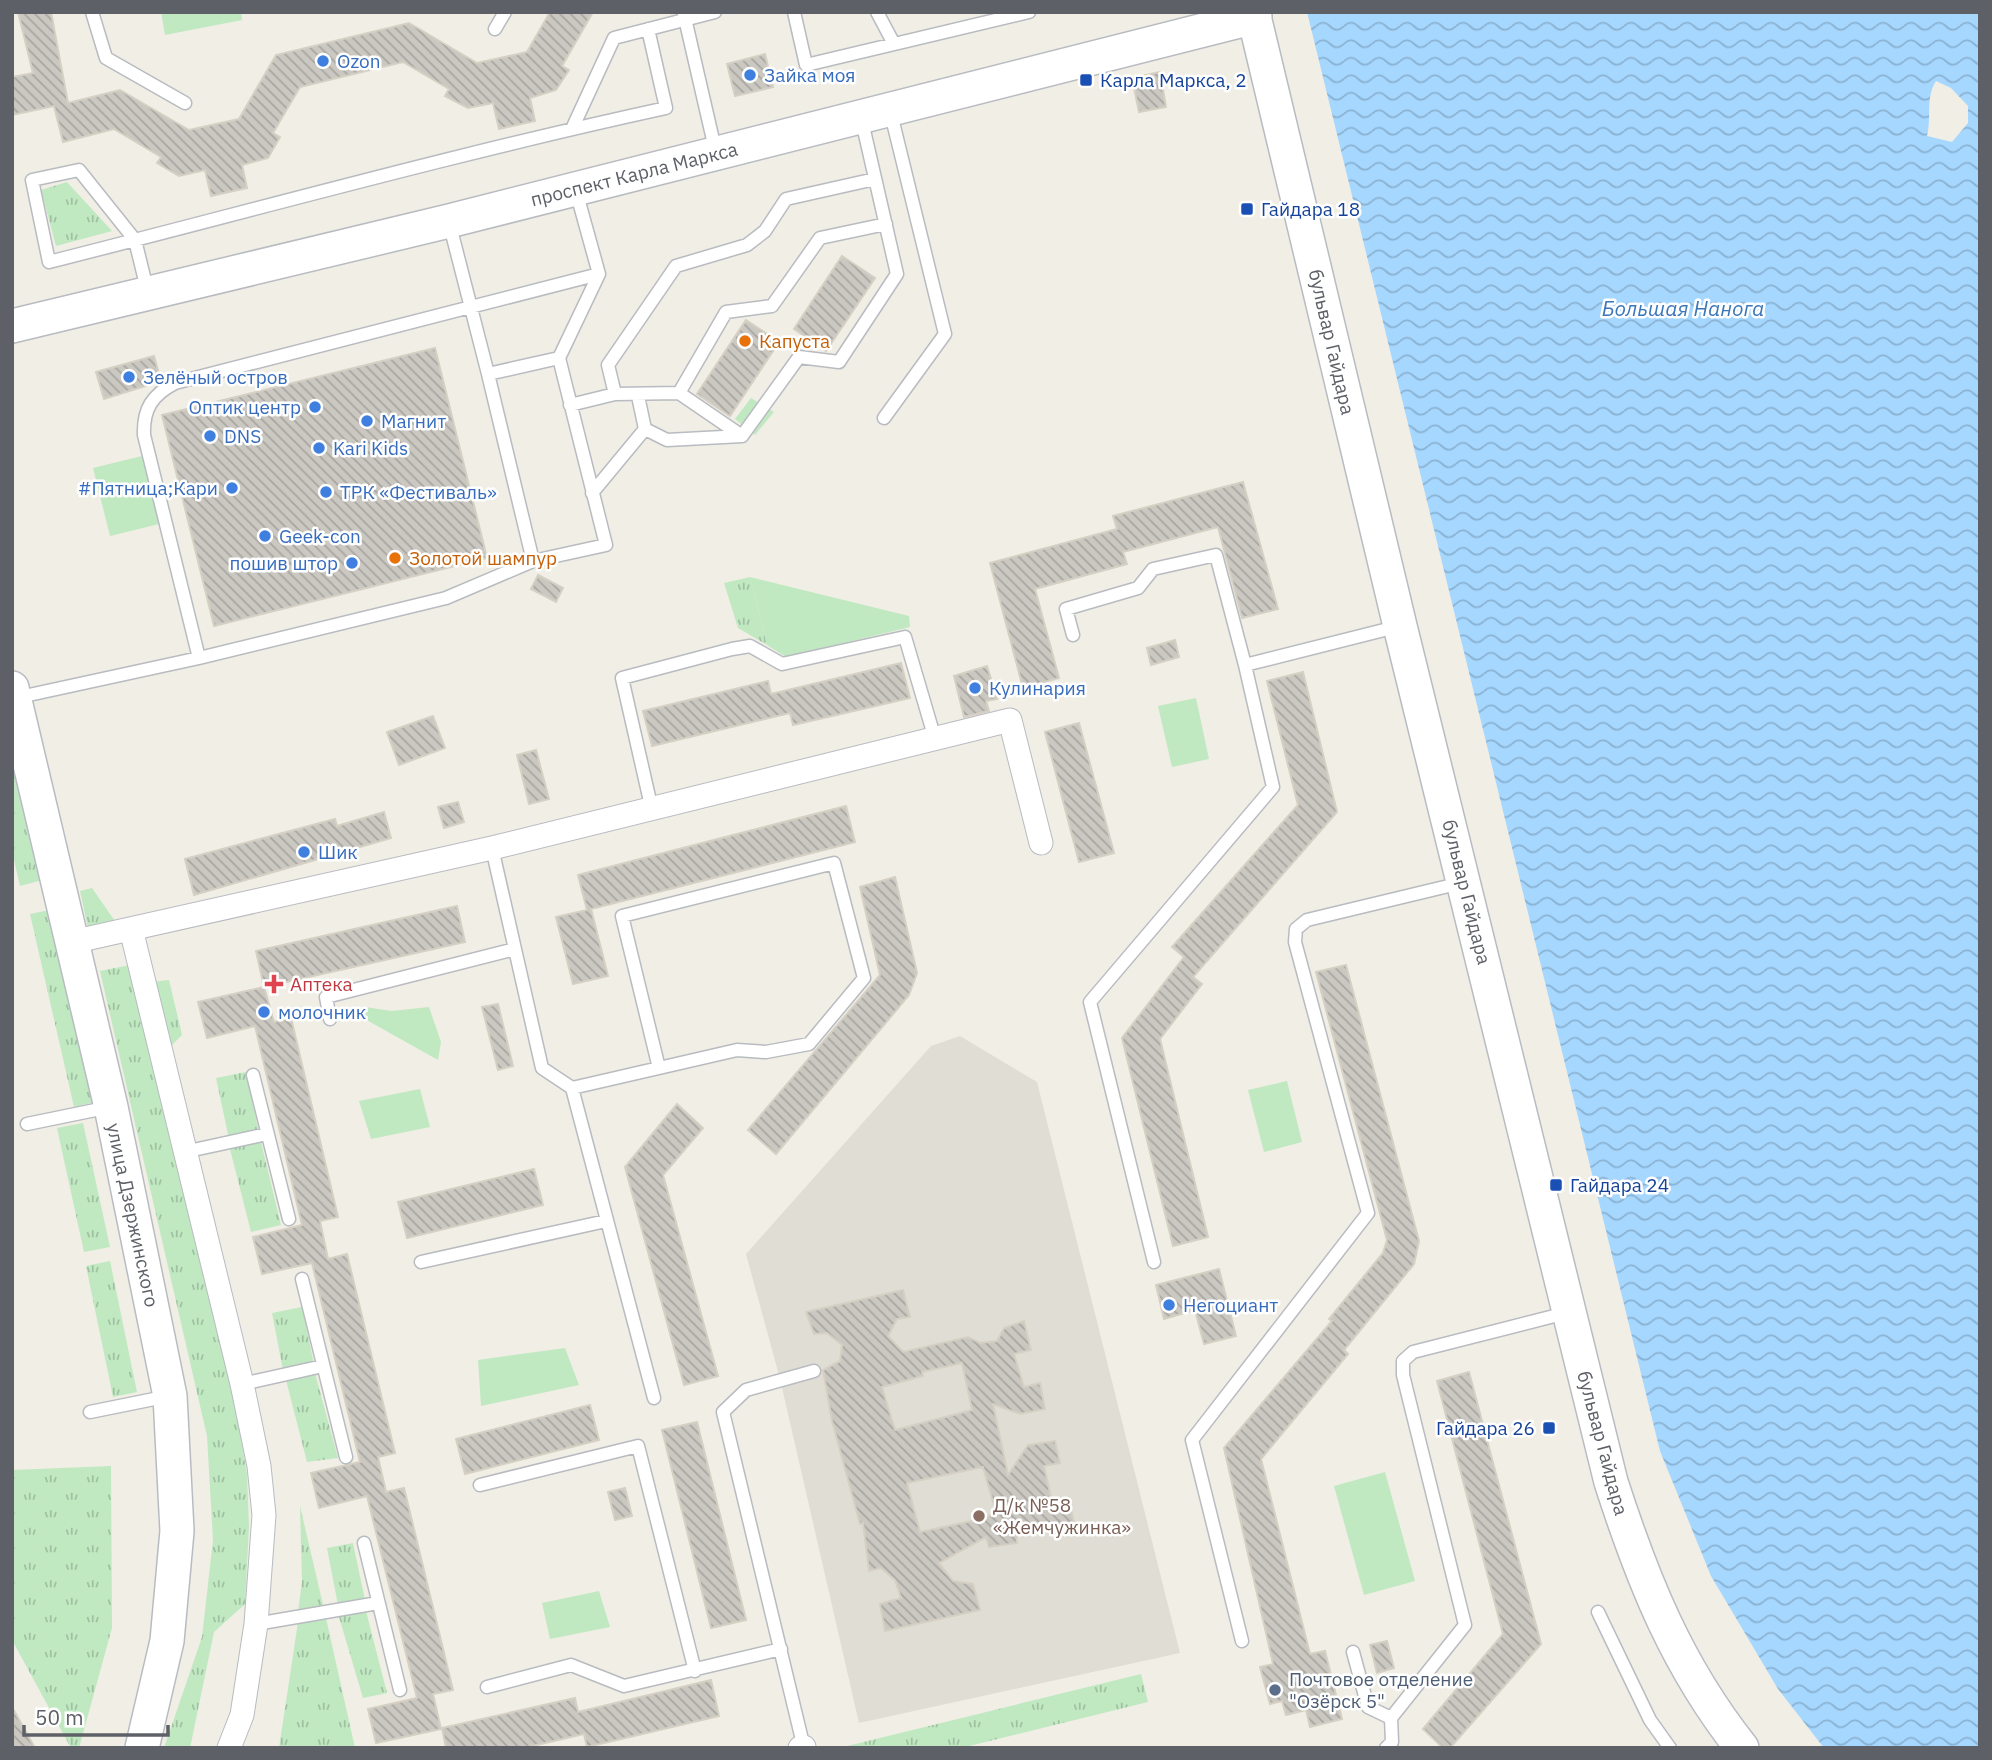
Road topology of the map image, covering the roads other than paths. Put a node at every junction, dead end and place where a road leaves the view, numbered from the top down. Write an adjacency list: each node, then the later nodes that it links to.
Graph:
1 (92, 12): 12 (lane)
2 (505, 12): 9 (lane)
3 (715, 12): 8 (lane)
4 (794, 12): 11 (lane)
5 (877, 12): 11 (lane)
6 (1029, 12): 11 (lane)
7 (1254, 15): 13 (street, проспект Карла Маркса); 36 (street, бульвар Гайдара)
8 (684, 16): 10 (lane); 15 (lane)
9 (495, 29)
10 (648, 29): 14 (lane); 14 (lane)
11 (894, 44)
12 (185, 103)
13 (876, 113): 15 (street, проспект Карла Маркса); 16 (lane); 31 (lane)
14 (572, 129): 20 (lane)
15 (716, 153): 17 (street, проспект Карла Маркса)
16 (876, 179): 19 (lane); 28 (lane)
17 (575, 189): 18 (street, проспект Карла Маркса); 21 (lane)
18 (449, 221): 22 (street, проспект Карла Маркса); 23 (lane)
19 (886, 224): 27 (lane); 33 (lane)
20 (135, 240): 20 (lane); 22 (lane)
21 (599, 274): 23 (lane); 25 (lane)
22 (148, 294): 24 (street, проспект Карла Маркса)
23 (471, 307): 26 (lane); 38 (lane)
24 (12, 326)
25 (559, 358): 26 (lane); 30 (lane)
26 (488, 374): 35 (lane)
27 (679, 393): 29 (lane); 33 (lane)
28 (615, 394): 29 (lane); 30 (lane)
29 (638, 396): 32 (lane)
30 (570, 405): 34 (lane)
31 (884, 418)
32 (645, 429): 33 (lane); 34 (lane)
33 (742, 436)
34 (592, 493): 35 (lane)
35 (533, 561): 38 (lane)
36 (1400, 626): 39 (lane); 45 (street, бульвар Гайдара)
37 (1073, 635): 39 (lane)
38 (199, 657): 40 (lane)
39 (1245, 665): 60 (lane)
40 (13, 693): 47 (street, улица Дзержинского)
41 (936, 739): 42 (street); 42 (lane); 43 (street)
42 (652, 810): 44 (street)
43 (1041, 843)
44 (492, 848): 46 (street); 48 (lane)
45 (1465, 882): 62 (street, бульвар Гайдара); 75 (lane)
46 (131, 929): 47 (street); 56 (street)
47 (72, 942): 53 (street, улица Дзержинского)
48 (515, 949): 49 (lane); 52 (lane)
49 (330, 1019)
50 (659, 1068): 50 (lane); 52 (lane)
51 (253, 1075): 55 (lane)
52 (572, 1088): 58 (lane)
53 (111, 1107): 54 (lane); 66 (street, улица Дзержинского)
54 (27, 1124)
55 (267, 1135): 56 (lane); 57 (lane)
56 (184, 1152): 65 (street)
57 (289, 1219)
58 (606, 1221): 59 (lane); 67 (lane)
59 (421, 1262)
60 (1154, 1262)
61 (302, 1279): 63 (lane)
62 (1570, 1312): 81 (lane); 87 (street, бульвар Гайдара)
63 (323, 1366): 65 (lane); 69 (lane)
64 (814, 1371): 76 (lane)
65 (242, 1384): 74 (street)
66 (170, 1395): 68 (lane); 83 (street, улица Дзержинского)
67 (654, 1398)
68 (90, 1412)
69 (346, 1457)
70 (480, 1485): 78 (lane)
71 (364, 1543): 72 (lane)
72 (378, 1603): 74 (lane); 80 (lane)
73 (1598, 1612): 86 (lane)
74 (256, 1624): 84 (street)
75 (1242, 1641)
76 (781, 1649): 78 (lane); 82 (lane)
77 (1353, 1652): 81 (lane)
78 (695, 1671): 79 (lane)
79 (487, 1687)
80 (400, 1690)
81 (1391, 1718): 85 (lane)
82 (803, 1747)
83 (142, 1748)
84 (229, 1748)
85 (1386, 1748)
86 (1670, 1748)
87 (1742, 1748)

